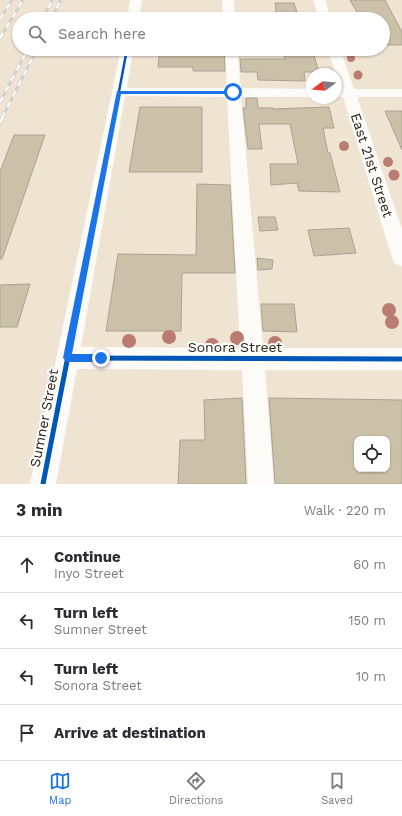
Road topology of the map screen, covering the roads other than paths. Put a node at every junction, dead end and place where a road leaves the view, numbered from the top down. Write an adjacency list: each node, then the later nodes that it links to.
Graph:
1 (136, 0): 4 (street)
2 (228, 0): 5 (street)
3 (319, 0): 6 (street)
4 (134, 12)
5 (229, 12)
6 (323, 12)
7 (126, 56): 11 (street, Sumner Street)
8 (231, 56): 12 (street)
9 (335, 56): 10 (street, East 21st Street)
10 (337, 68)
11 (119, 92): 12 (street); 17 (street, Sumner Street)
12 (233, 92): 13 (street); 18 (street)
13 (306, 93)
14 (342, 93): 15 (street); 16 (street, East 21st Street)
15 (402, 93)
16 (402, 258)
17 (67, 358): 18 (street, Sonora Street); 20 (street, Sumner Street)
18 (253, 358): 19 (street, Sonora Street); 21 (street)
19 (402, 359)
20 (43, 484)
21 (261, 484)

